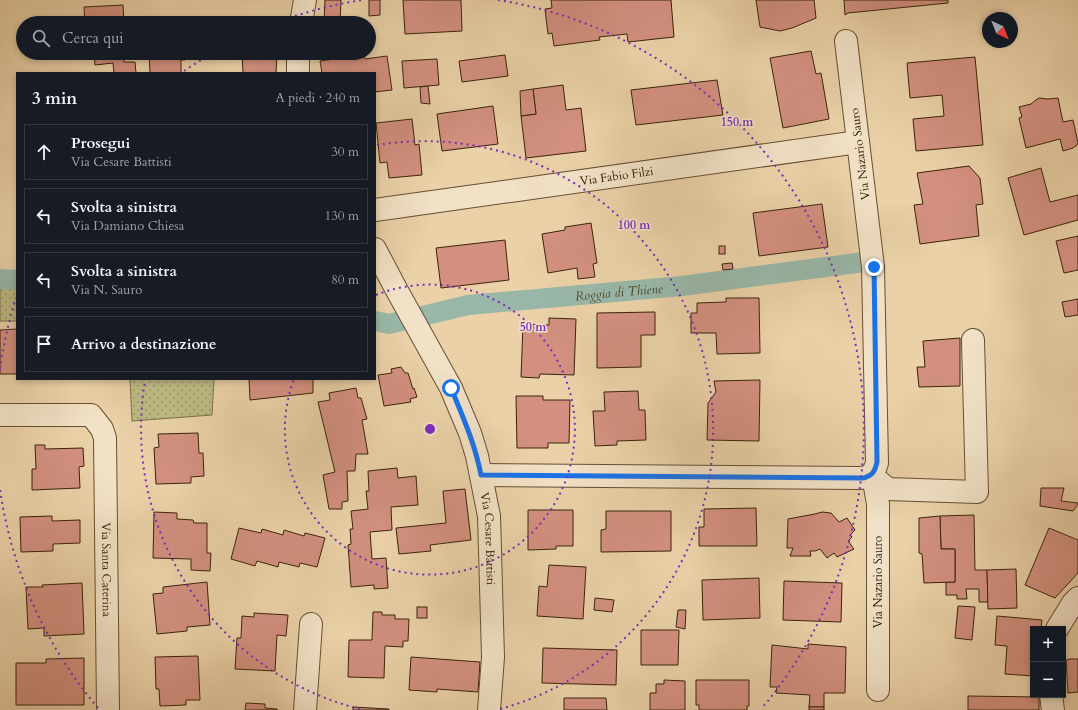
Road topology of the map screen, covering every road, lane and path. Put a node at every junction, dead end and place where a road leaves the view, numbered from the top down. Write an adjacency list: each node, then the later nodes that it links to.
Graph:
1 (306, 0): 2 (street)
2 (303, 16)
3 (846, 41): 6 (street, Via Nazario Sauro)
4 (298, 60): 5 (street)
5 (298, 72)
6 (858, 142): 7 (street, Via Fabio Filzi); 12 (street, Via Nazario Sauro)
7 (376, 210)
8 (376, 251): 11 (street, Via Cesare Battisti)
9 (973, 340): 12 (street)
10 (0, 415): 18 (street, Via Santa Caterina)
11 (481, 475): 12 (street); 20 (street, Via Cesare Battisti)
12 (871, 475): 16 (street, Via Nazario Sauro)
13 (1078, 598): 15 (street)
14 (311, 624): 19 (street)
15 (1059, 626)
16 (878, 690)
17 (1051, 698): 21 (street)
18 (108, 710)
19 (305, 710)
20 (489, 710)
21 (1053, 710)

